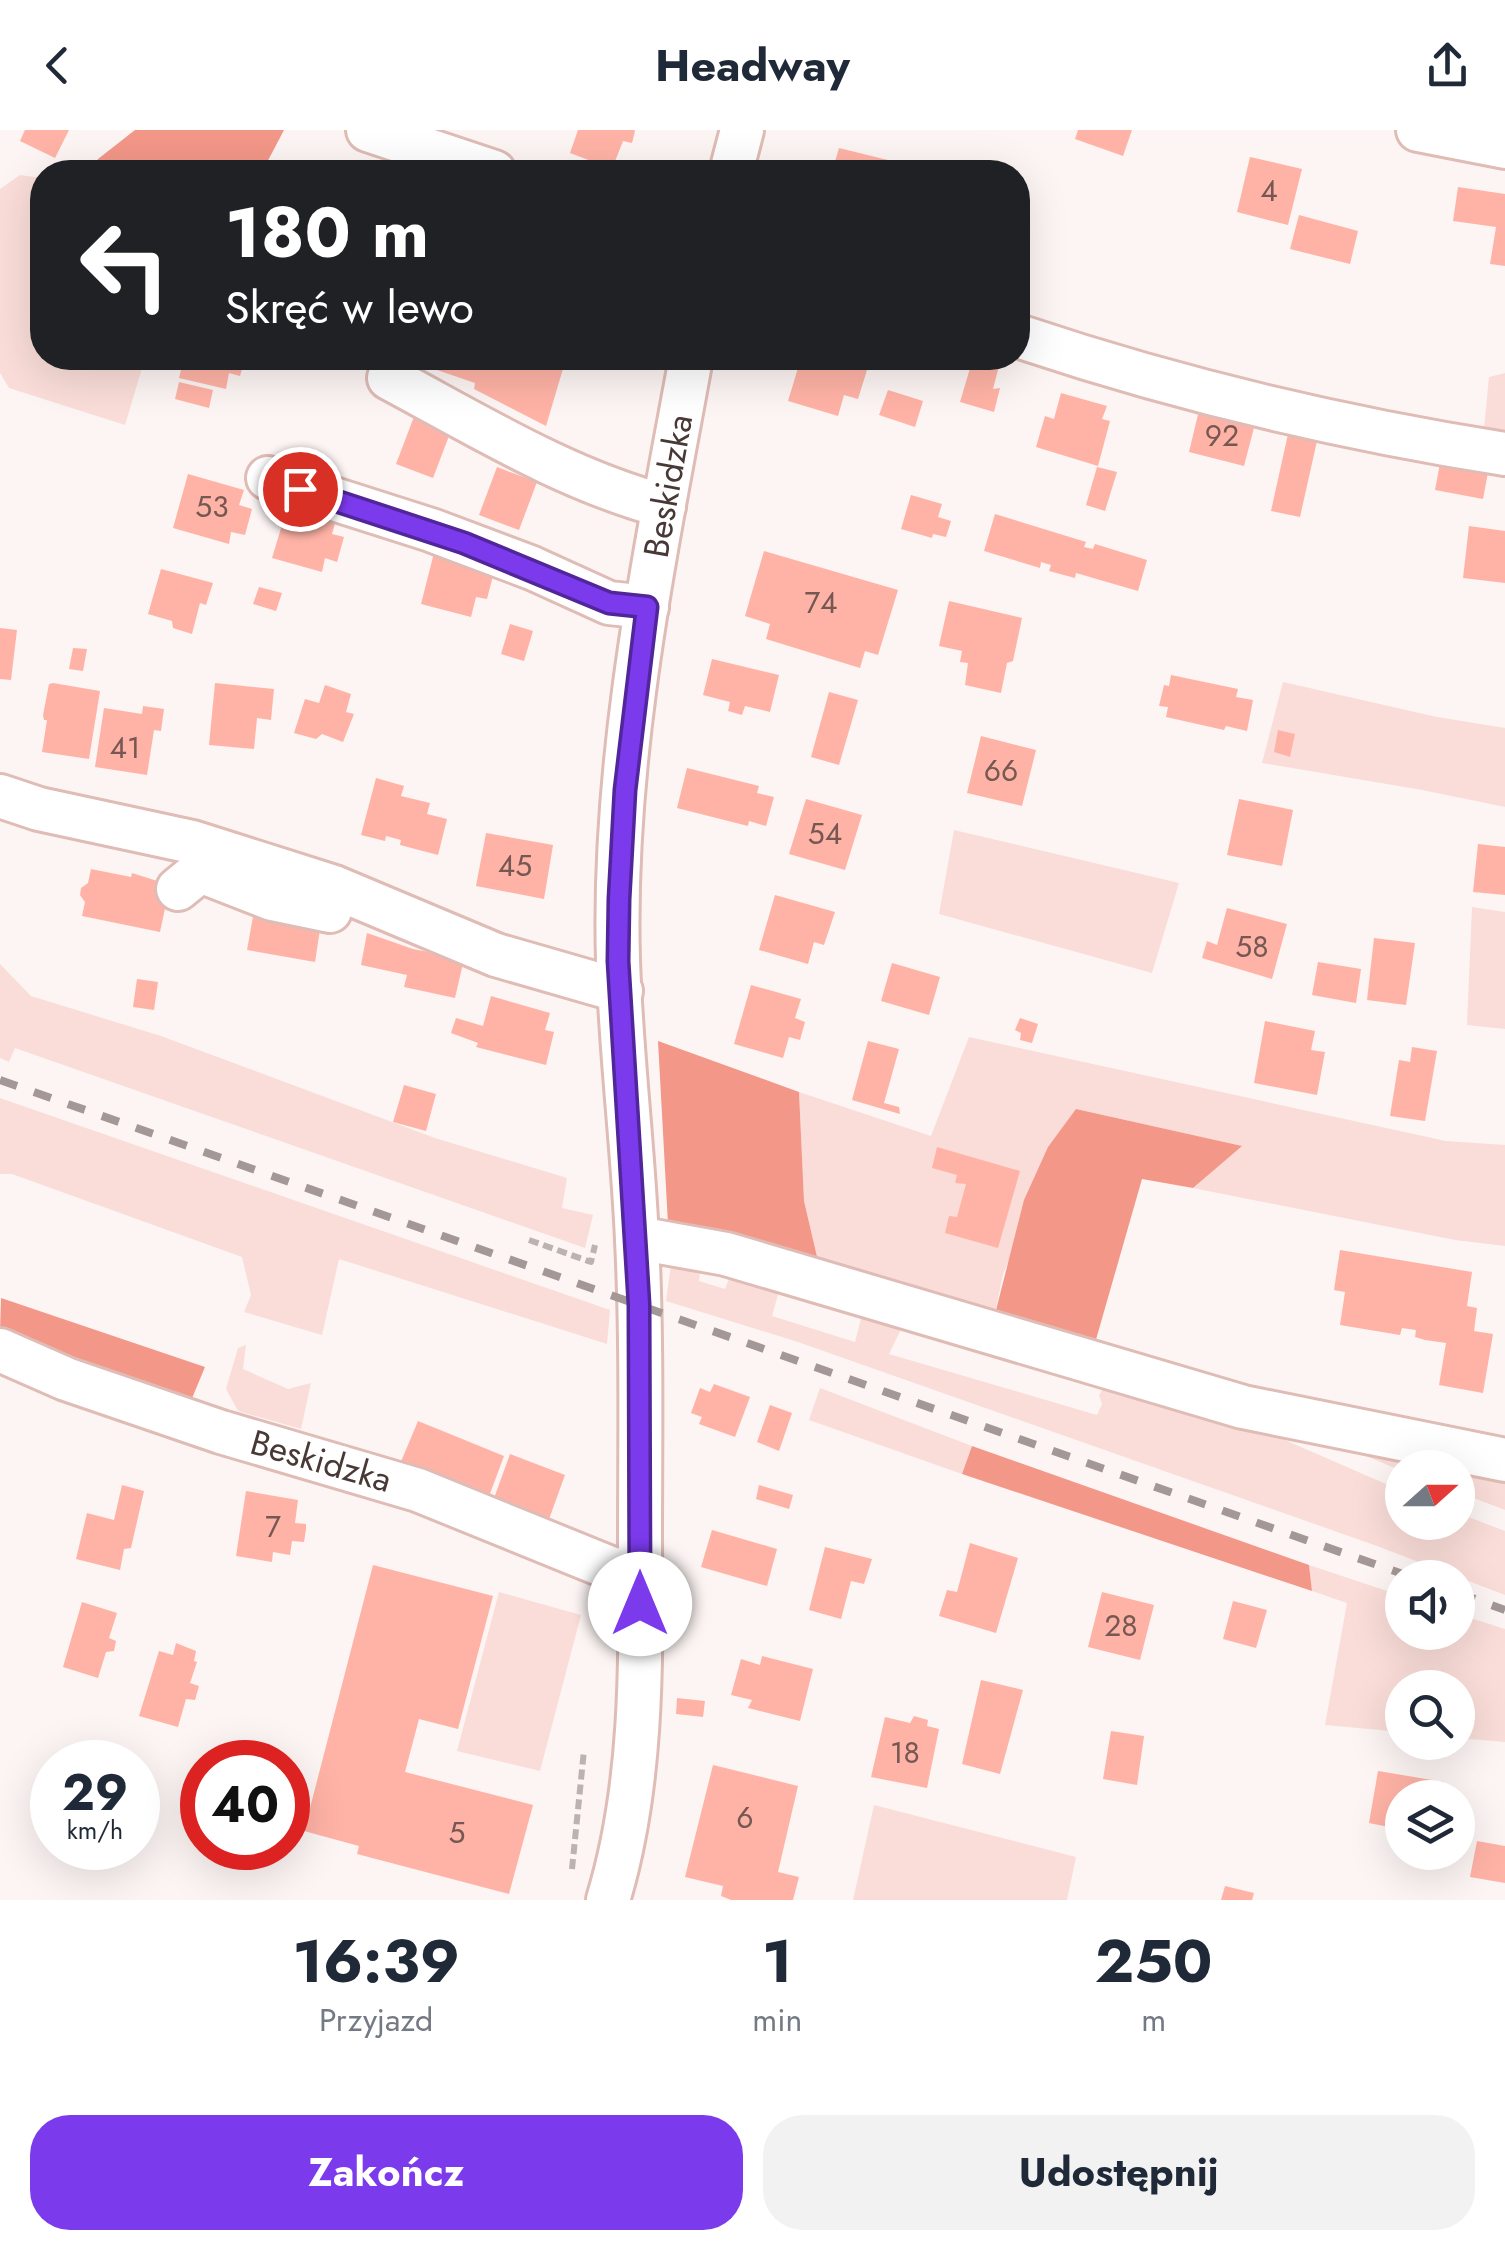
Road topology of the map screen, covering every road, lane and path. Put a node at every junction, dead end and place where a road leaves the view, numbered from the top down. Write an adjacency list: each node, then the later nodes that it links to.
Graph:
1 (368, 130): 5 (street)
2 (742, 130): 6 (street)
3 (1418, 130): 4 (street)
4 (1505, 147)
5 (458, 160)
6 (734, 160)
7 (1030, 340): 10 (street)
8 (689, 370): 12 (street, Beskidzka)
9 (389, 378): 12 (street)
10 (1505, 454)
11 (268, 478): 13 (street)
12 (664, 506): 13 (street, Beskidzka)
13 (647, 607): 17 (street, Beskidzka)
14 (0, 796): 16 (street)
15 (178, 889): 16 (street)
16 (363, 899): 17 (street)
17 (621, 991): 18 (street, Beskidzka)
18 (618, 1234): 19 (path); 21 (street); 22 (street, Beskidzka)
19 (529, 1240)
20 (0, 1350): 22 (street, Beskidzka)
21 (1505, 1460)
22 (640, 1574): 24 (street, Beskidzka)
23 (584, 1750): 24 (path)
24 (590, 1891)

